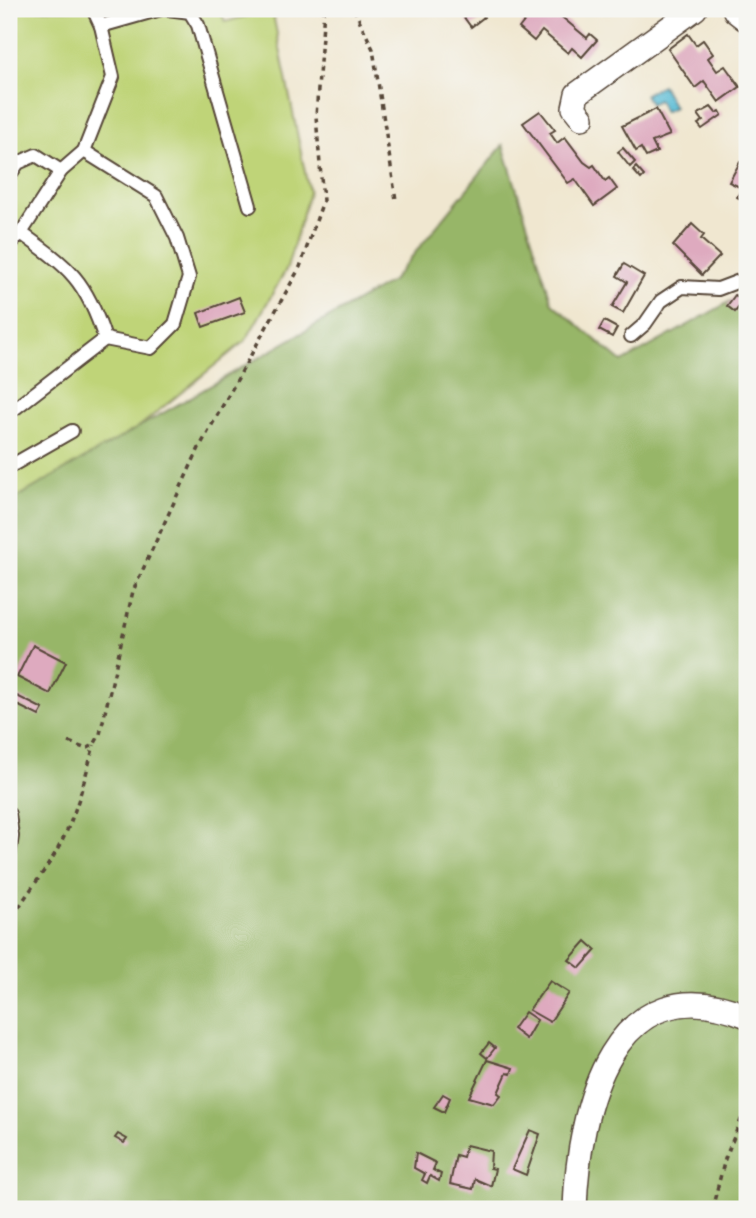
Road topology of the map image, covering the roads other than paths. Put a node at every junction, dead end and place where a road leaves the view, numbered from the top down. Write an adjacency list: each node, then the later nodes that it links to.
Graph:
1 (93, 9): 7 (lane)
2 (161, 9): 7 (lane)
3 (168, 9): 12 (lane)
4 (695, 9): 8 (street)
5 (738, 9): 6 (street)
6 (747, 16)
7 (101, 26): 9 (lane)
8 (582, 118)
9 (84, 151): 10 (lane); 17 (lane)
10 (61, 171): 11 (lane); 13 (lane)
11 (9, 176)
12 (250, 206)
13 (21, 233): 14 (lane); 17 (lane)
14 (9, 245)
15 (747, 278): 16 (lane)
16 (631, 335)
17 (105, 339): 18 (lane)
18 (9, 413)
19 (72, 431): 20 (lane)
20 (9, 467)
21 (9, 814): 22 (lane)
22 (9, 856)
23 (747, 1016): 24 (street)
24 (575, 1209)

